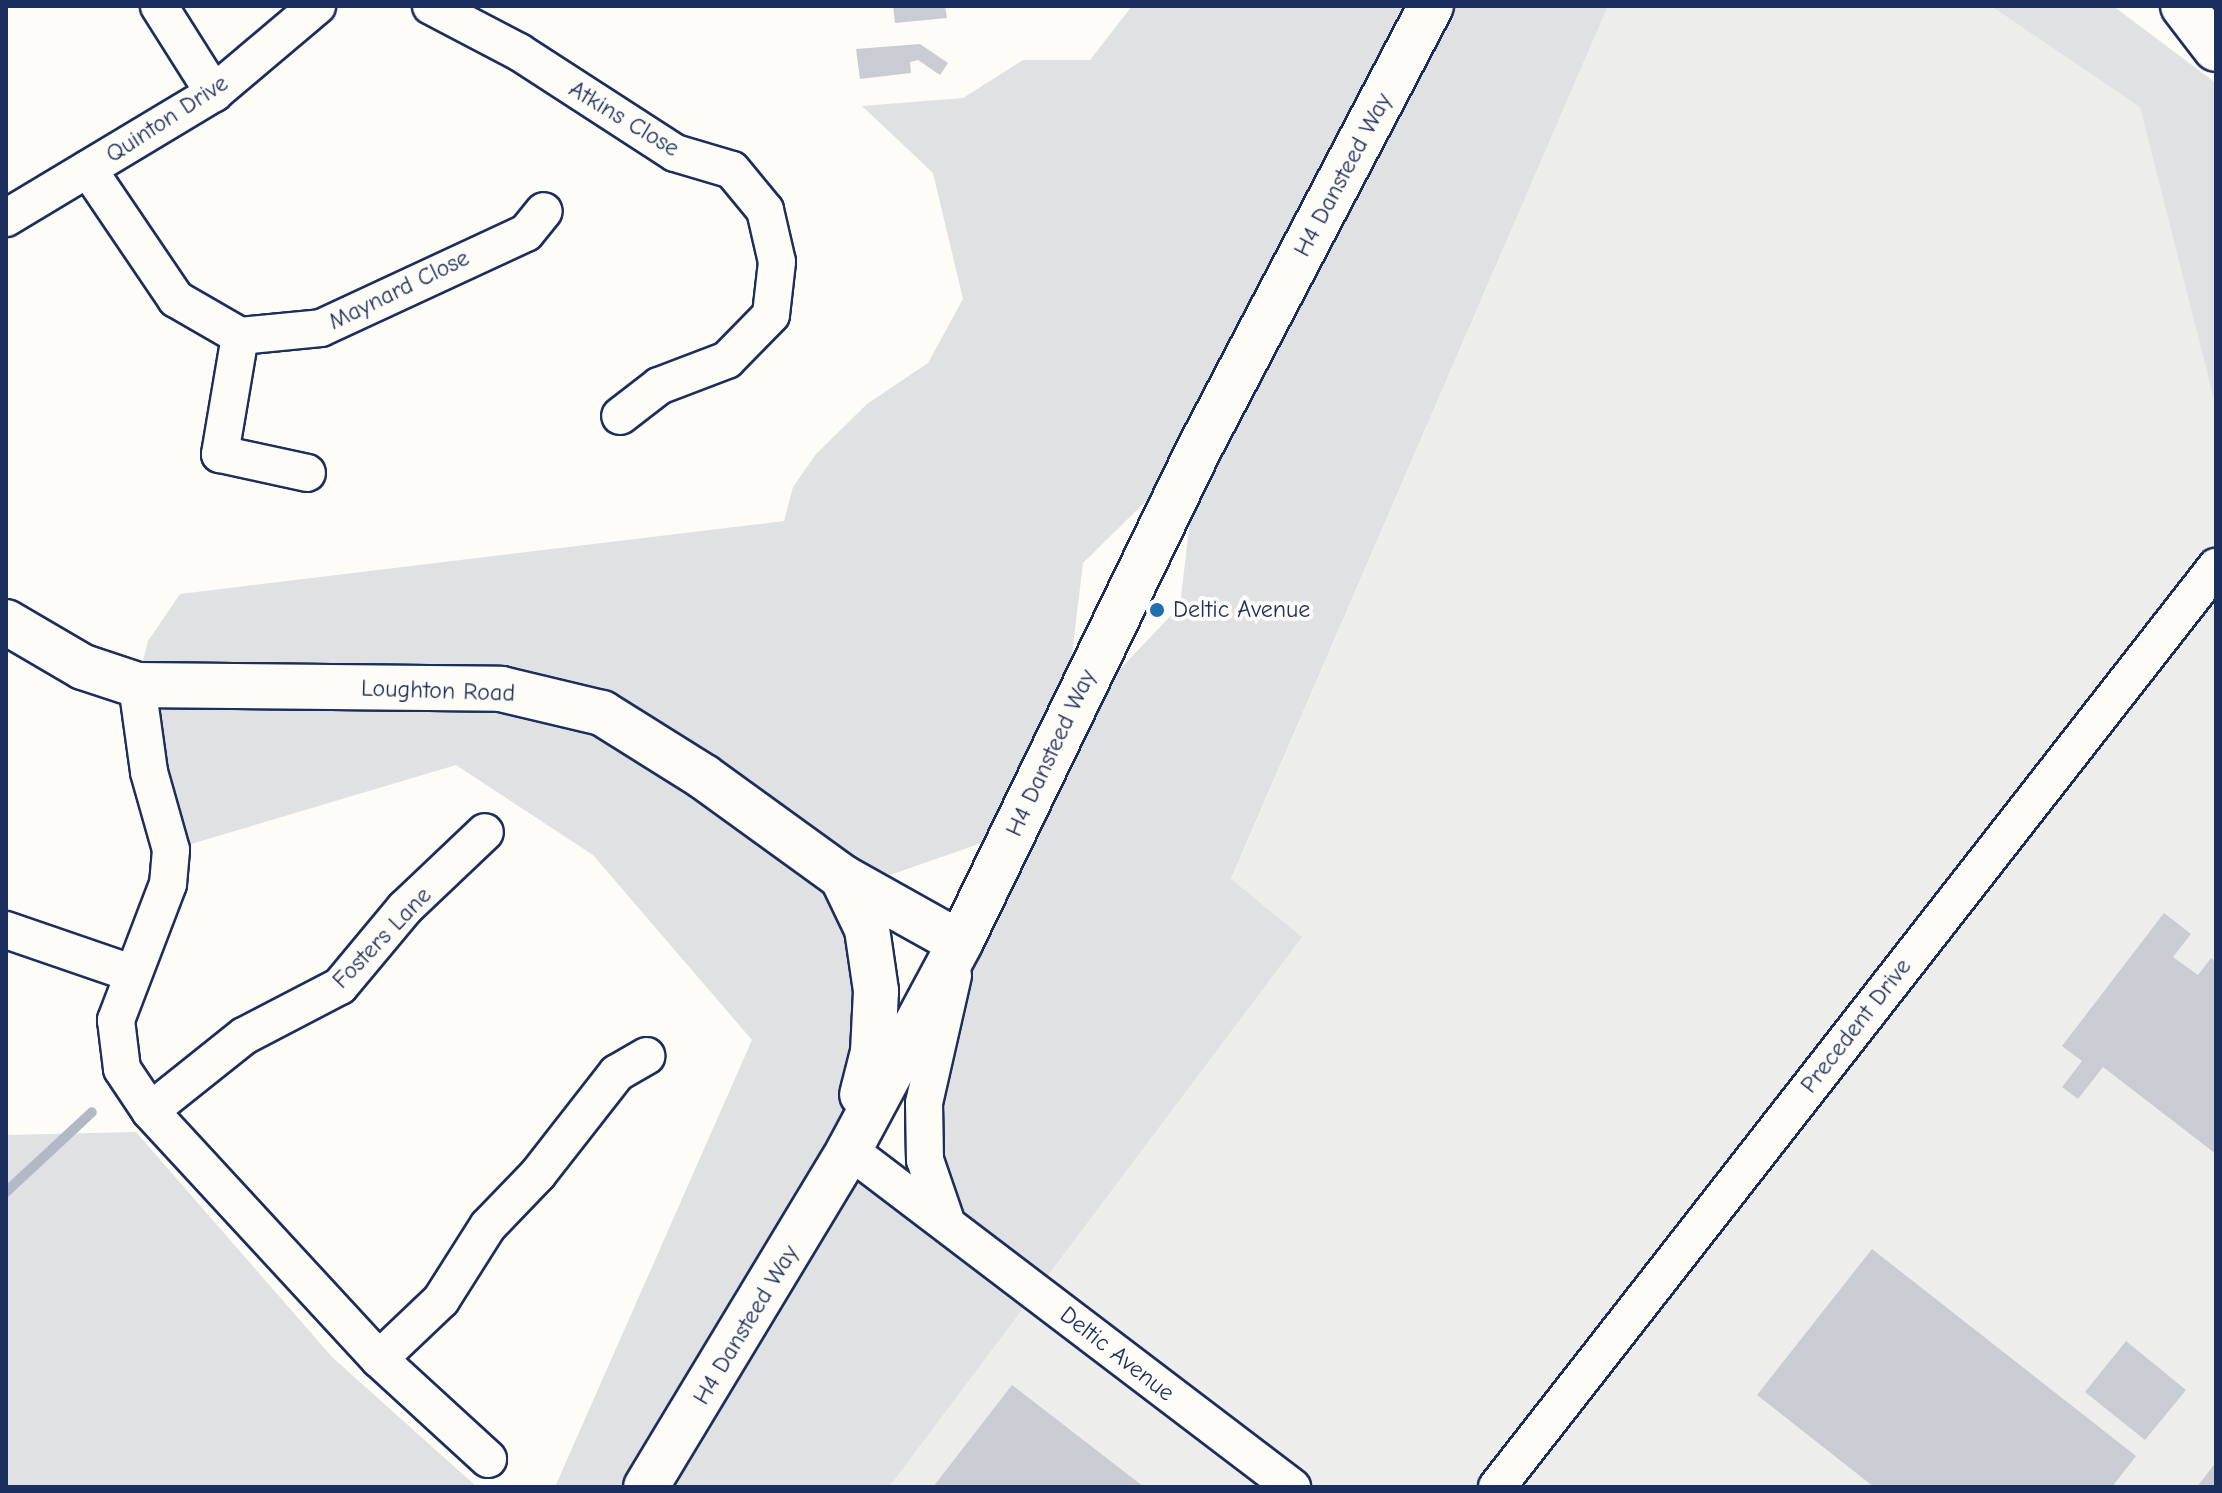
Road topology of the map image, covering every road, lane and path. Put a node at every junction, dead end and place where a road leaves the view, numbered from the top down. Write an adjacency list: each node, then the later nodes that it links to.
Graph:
1 (159, 6): 7 (street)
2 (317, 6): 7 (street, Quinton Drive)
3 (431, 6): 12 (street, Atkins Close)
4 (1431, 6): 20 (street, H4 Dansteed Way)
5 (2183, 6): 6 (street)
6 (2216, 49)
7 (214, 93): 8 (street, Quinton Drive)
8 (88, 169): 10 (street, Quinton Drive); 11 (street)
9 (544, 211): 11 (street, Maynard Close)
10 (6, 218)
11 (240, 336): 13 (street)
12 (620, 416)
13 (307, 473)
14 (2216, 567): 30 (street, Precedent Drive)
15 (6, 622): 16 (street, Loughton Road)
16 (137, 685): 18 (street, Loughton Road); 21 (street)
17 (485, 832): 23 (street, Fosters Lane)
18 (842, 877): 20 (street, Loughton Road); 24 (street)
19 (6, 930): 21 (street)
20 (960, 943): 24 (street, H4 Dansteed Way); 25 (street)
21 (131, 973): 23 (street)
22 (647, 1056): 26 (street)
23 (150, 1111): 26 (street)
24 (849, 1150): 25 (street, Deltic Avenue); 28 (street, H4 Dansteed Way)
25 (945, 1218): 29 (street, Deltic Avenue)
26 (379, 1359): 27 (street)
27 (488, 1459)
28 (646, 1487)
29 (1292, 1487)
30 (1497, 1487)

